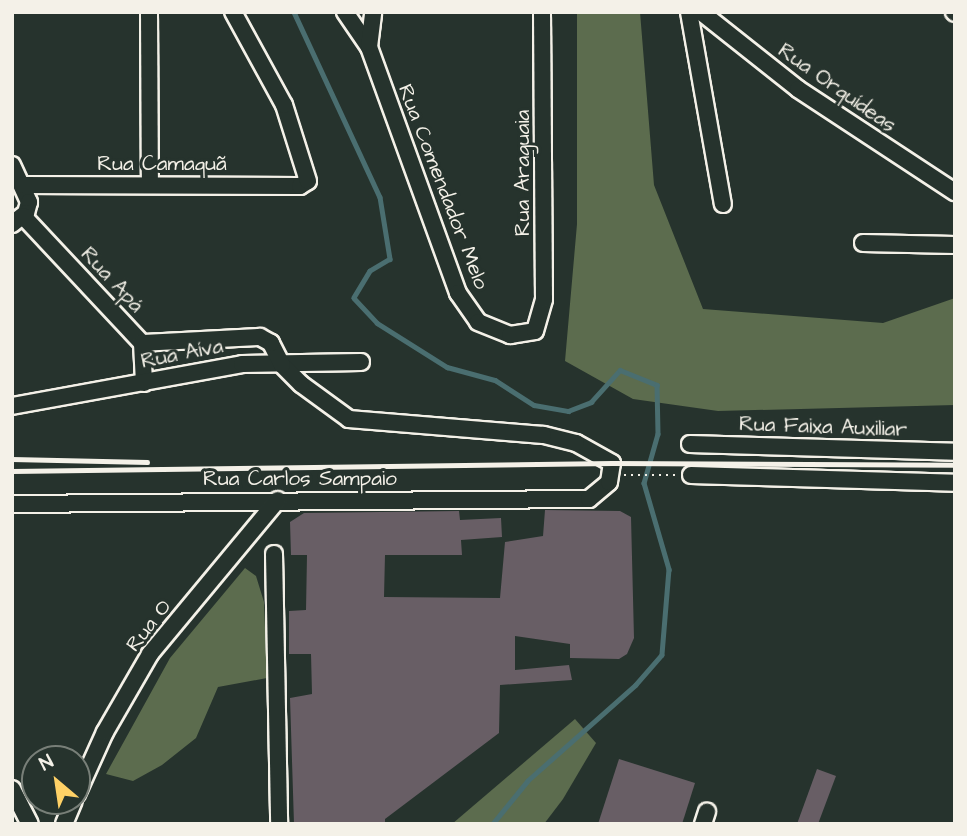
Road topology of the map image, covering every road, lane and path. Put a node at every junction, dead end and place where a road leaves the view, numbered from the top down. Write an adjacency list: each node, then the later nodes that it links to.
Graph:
1 (149, 12): 10 (street)
2 (233, 12): 10 (street, Rua Camaquã)
3 (345, 12): 8 (street, Rua Comendador Melo)
4 (373, 12): 8 (street)
5 (542, 12): 17 (street, Rua Araguaia)
6 (689, 12): 13 (street)
7 (701, 12): 12 (street, Rua Orquídeas)
8 (369, 47): 17 (street, Rua Comendador Melo)
9 (12, 165): 11 (street)
10 (150, 184): 11 (street, Rua Camaquã)
11 (23, 186): 14 (street)
12 (955, 192)
13 (723, 204)
14 (18, 220): 18 (street, Rua Apá)
15 (863, 243): 16 (street)
16 (955, 245)
17 (535, 331)
18 (142, 342): 20 (street); 21 (street, Rua Apá)
19 (362, 362): 20 (street, Rua Aíva)
20 (282, 365): 21 (street, Rua Aíva); 27 (street)
21 (144, 383): 22 (street, Rua Aíva)
22 (12, 406)
23 (690, 444): 24 (street, Rua Faixa Auxiliar)
24 (955, 452)
25 (659, 475): 27 (path)
26 (691, 475): 28 (street)
27 (610, 476): 29 (street, Rua Carlos Sampaio)
28 (955, 483)
29 (278, 500): 30 (street, Rua Carlos Sampaio); 32 (street, Rua O)
30 (12, 504)
31 (274, 554): 35 (street)
32 (91, 764)
33 (12, 789): 34 (street)
34 (30, 824)
35 (279, 824)

